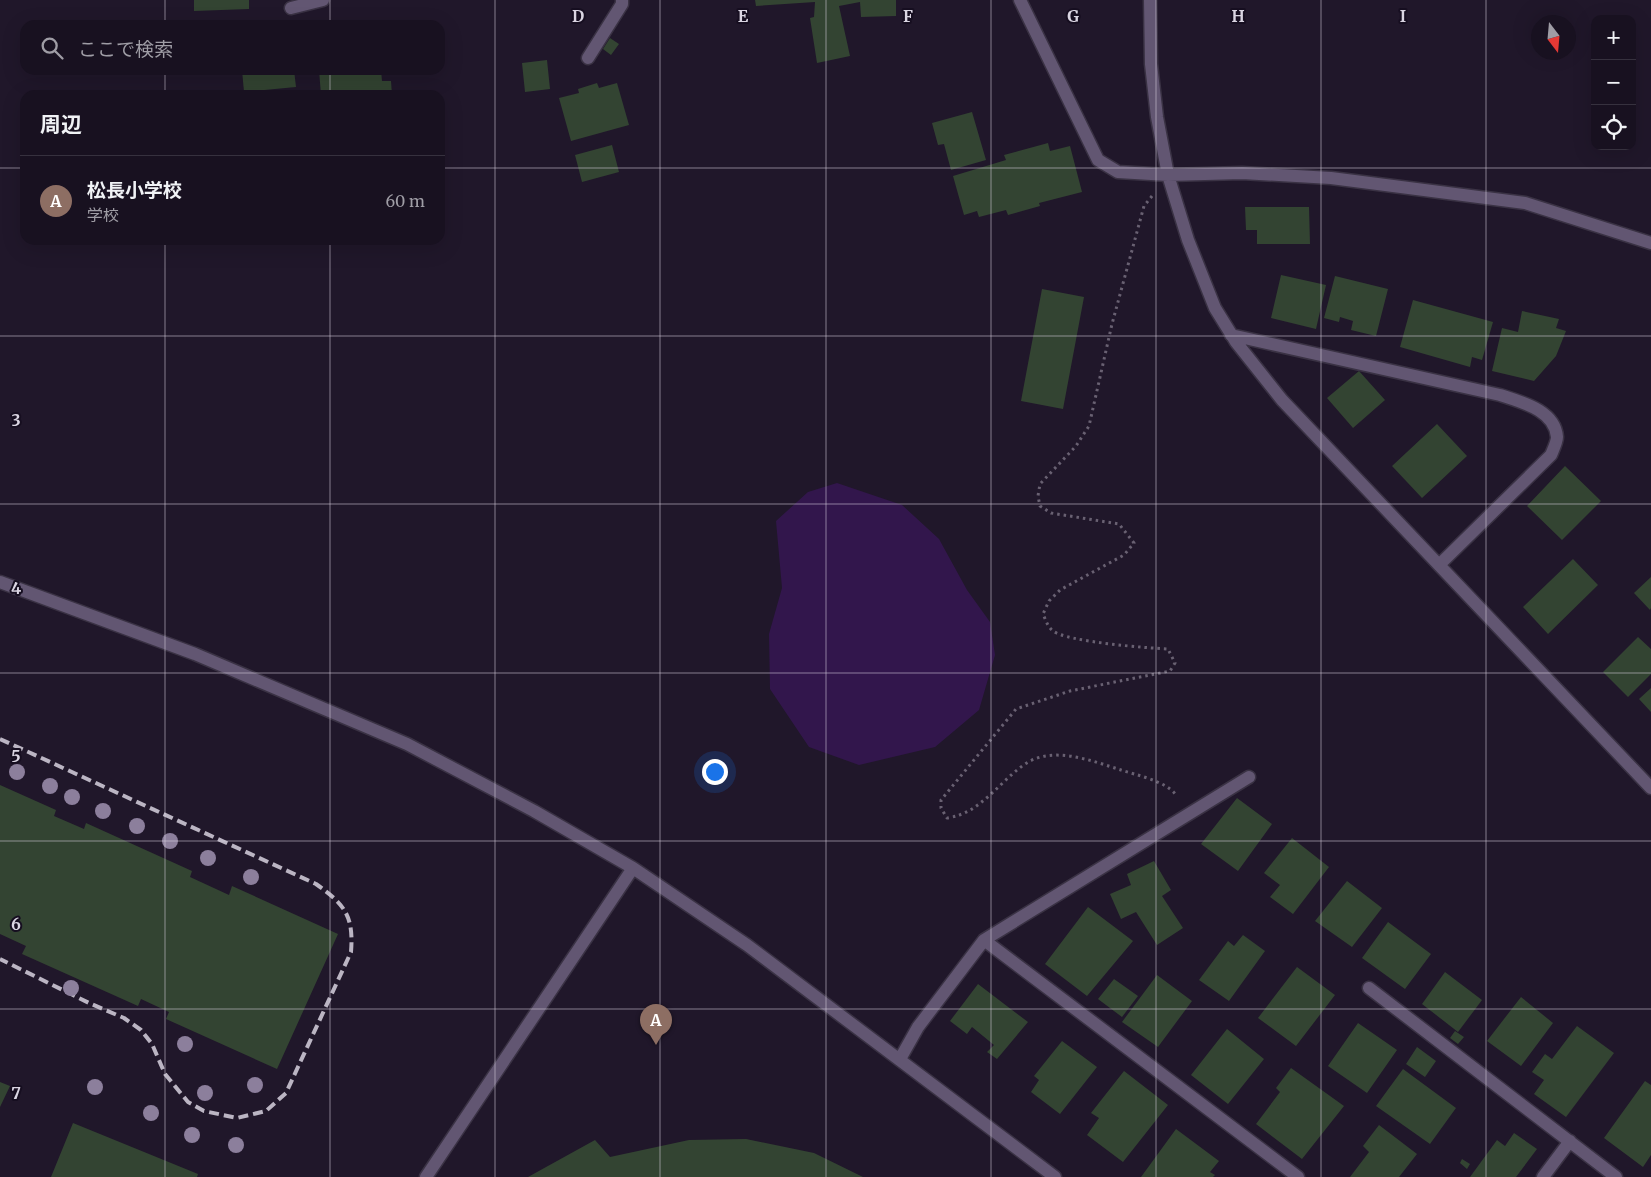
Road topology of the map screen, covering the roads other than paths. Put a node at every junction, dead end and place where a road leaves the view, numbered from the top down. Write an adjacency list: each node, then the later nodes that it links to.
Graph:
1 (323, 0): 5 (street)
2 (622, 0): 6 (street)
3 (1020, 0): 7 (street)
4 (1150, 0): 7 (street)
5 (292, 8)
6 (588, 58)
7 (1168, 175): 8 (street); 9 (street)
8 (1651, 243)
9 (1231, 334): 10 (street); 10 (street)
10 (1439, 565): 13 (street)
11 (0, 582): 14 (street)
12 (1250, 777): 15 (street)
13 (1651, 788)
14 (633, 868): 17 (street); 19 (street)
15 (984, 940): 17 (street); 21 (street)
16 (1368, 988): 18 (street)
17 (900, 1059): 20 (street)
18 (1570, 1141): 22 (street); 23 (street)
19 (426, 1177)
20 (1055, 1177)
21 (1298, 1177)
22 (1542, 1177)
23 (1616, 1177)

